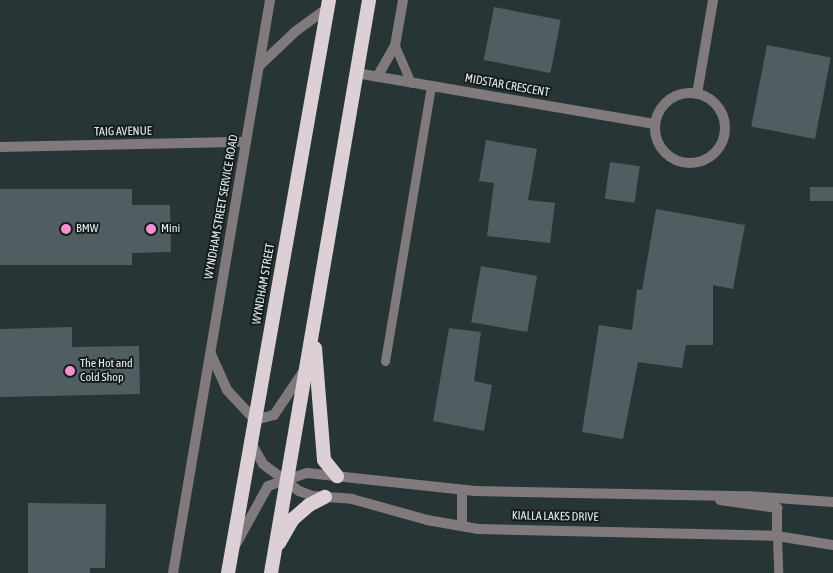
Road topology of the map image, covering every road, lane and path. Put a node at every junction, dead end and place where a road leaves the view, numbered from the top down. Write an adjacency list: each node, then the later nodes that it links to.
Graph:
1 (270, 0): 7 (street, WYNDHAM STREET SERVICE ROAD)
2 (369, 0): 8 (highway)
3 (403, 0): 6 (street)
4 (713, 0): 12 (street)
5 (328, 4): 7 (street); 20 (highway, WYNDHAM STREET)
6 (395, 46): 9 (street); 10 (lane)
7 (259, 66): 14 (street, WYNDHAM STREET SERVICE ROAD)
8 (356, 73): 9 (street, MIDSTAR CRESCENT); 16 (highway)
9 (377, 77): 10 (street, MIDSTAR CRESCENT)
10 (411, 83): 11 (street, MIDSTAR CRESCENT)
11 (431, 86): 13 (street, MIDSTAR CRESCENT); 18 (lane)
12 (697, 94): 13 (street); 13 (street)
13 (655, 124)
14 (246, 142): 15 (street, TAIG AVENUE); 17 (street, WYNDHAM STREET SERVICE ROAD)
15 (0, 148)
16 (313, 330): 19 (highway); 22 (highway)
17 (210, 353): 20 (street); 33 (street, WYNDHAM STREET SERVICE ROAD)
18 (385, 361)
19 (307, 364): 20 (street); 23 (highway)
20 (255, 420): 21 (highway, WYNDHAM STREET)
21 (251, 444): 23 (street, KIALLA LAKES DRIVE); 32 (highway, WYNDHAM STREET)
22 (337, 476): 23 (street, KIALLA LAKES DRIVE); 24 (street, KIALLA LAKES DRIVE)
23 (285, 480): 26 (street, KIALLA LAKES DRIVE); 31 (highway); 32 (street, KIALLA LAKES DRIVE)
24 (462, 490): 25 (street, KIALLA LAKES DRIVE); 28 (street)
25 (693, 494): 27 (street, KIALLA LAKES DRIVE); 29 (street)
26 (325, 497): 28 (street, KIALLA LAKES DRIVE); 31 (highway)
27 (833, 502)
28 (462, 526): 29 (street, KIALLA LAKES DRIVE)
29 (777, 536): 30 (street, KIALLA LAKES DRIVE); 36 (lane)
30 (833, 545)
31 (275, 550): 35 (highway)
32 (231, 553): 34 (highway, WYNDHAM STREET)
33 (173, 573)
34 (228, 573)
35 (271, 573)
36 (778, 573)

